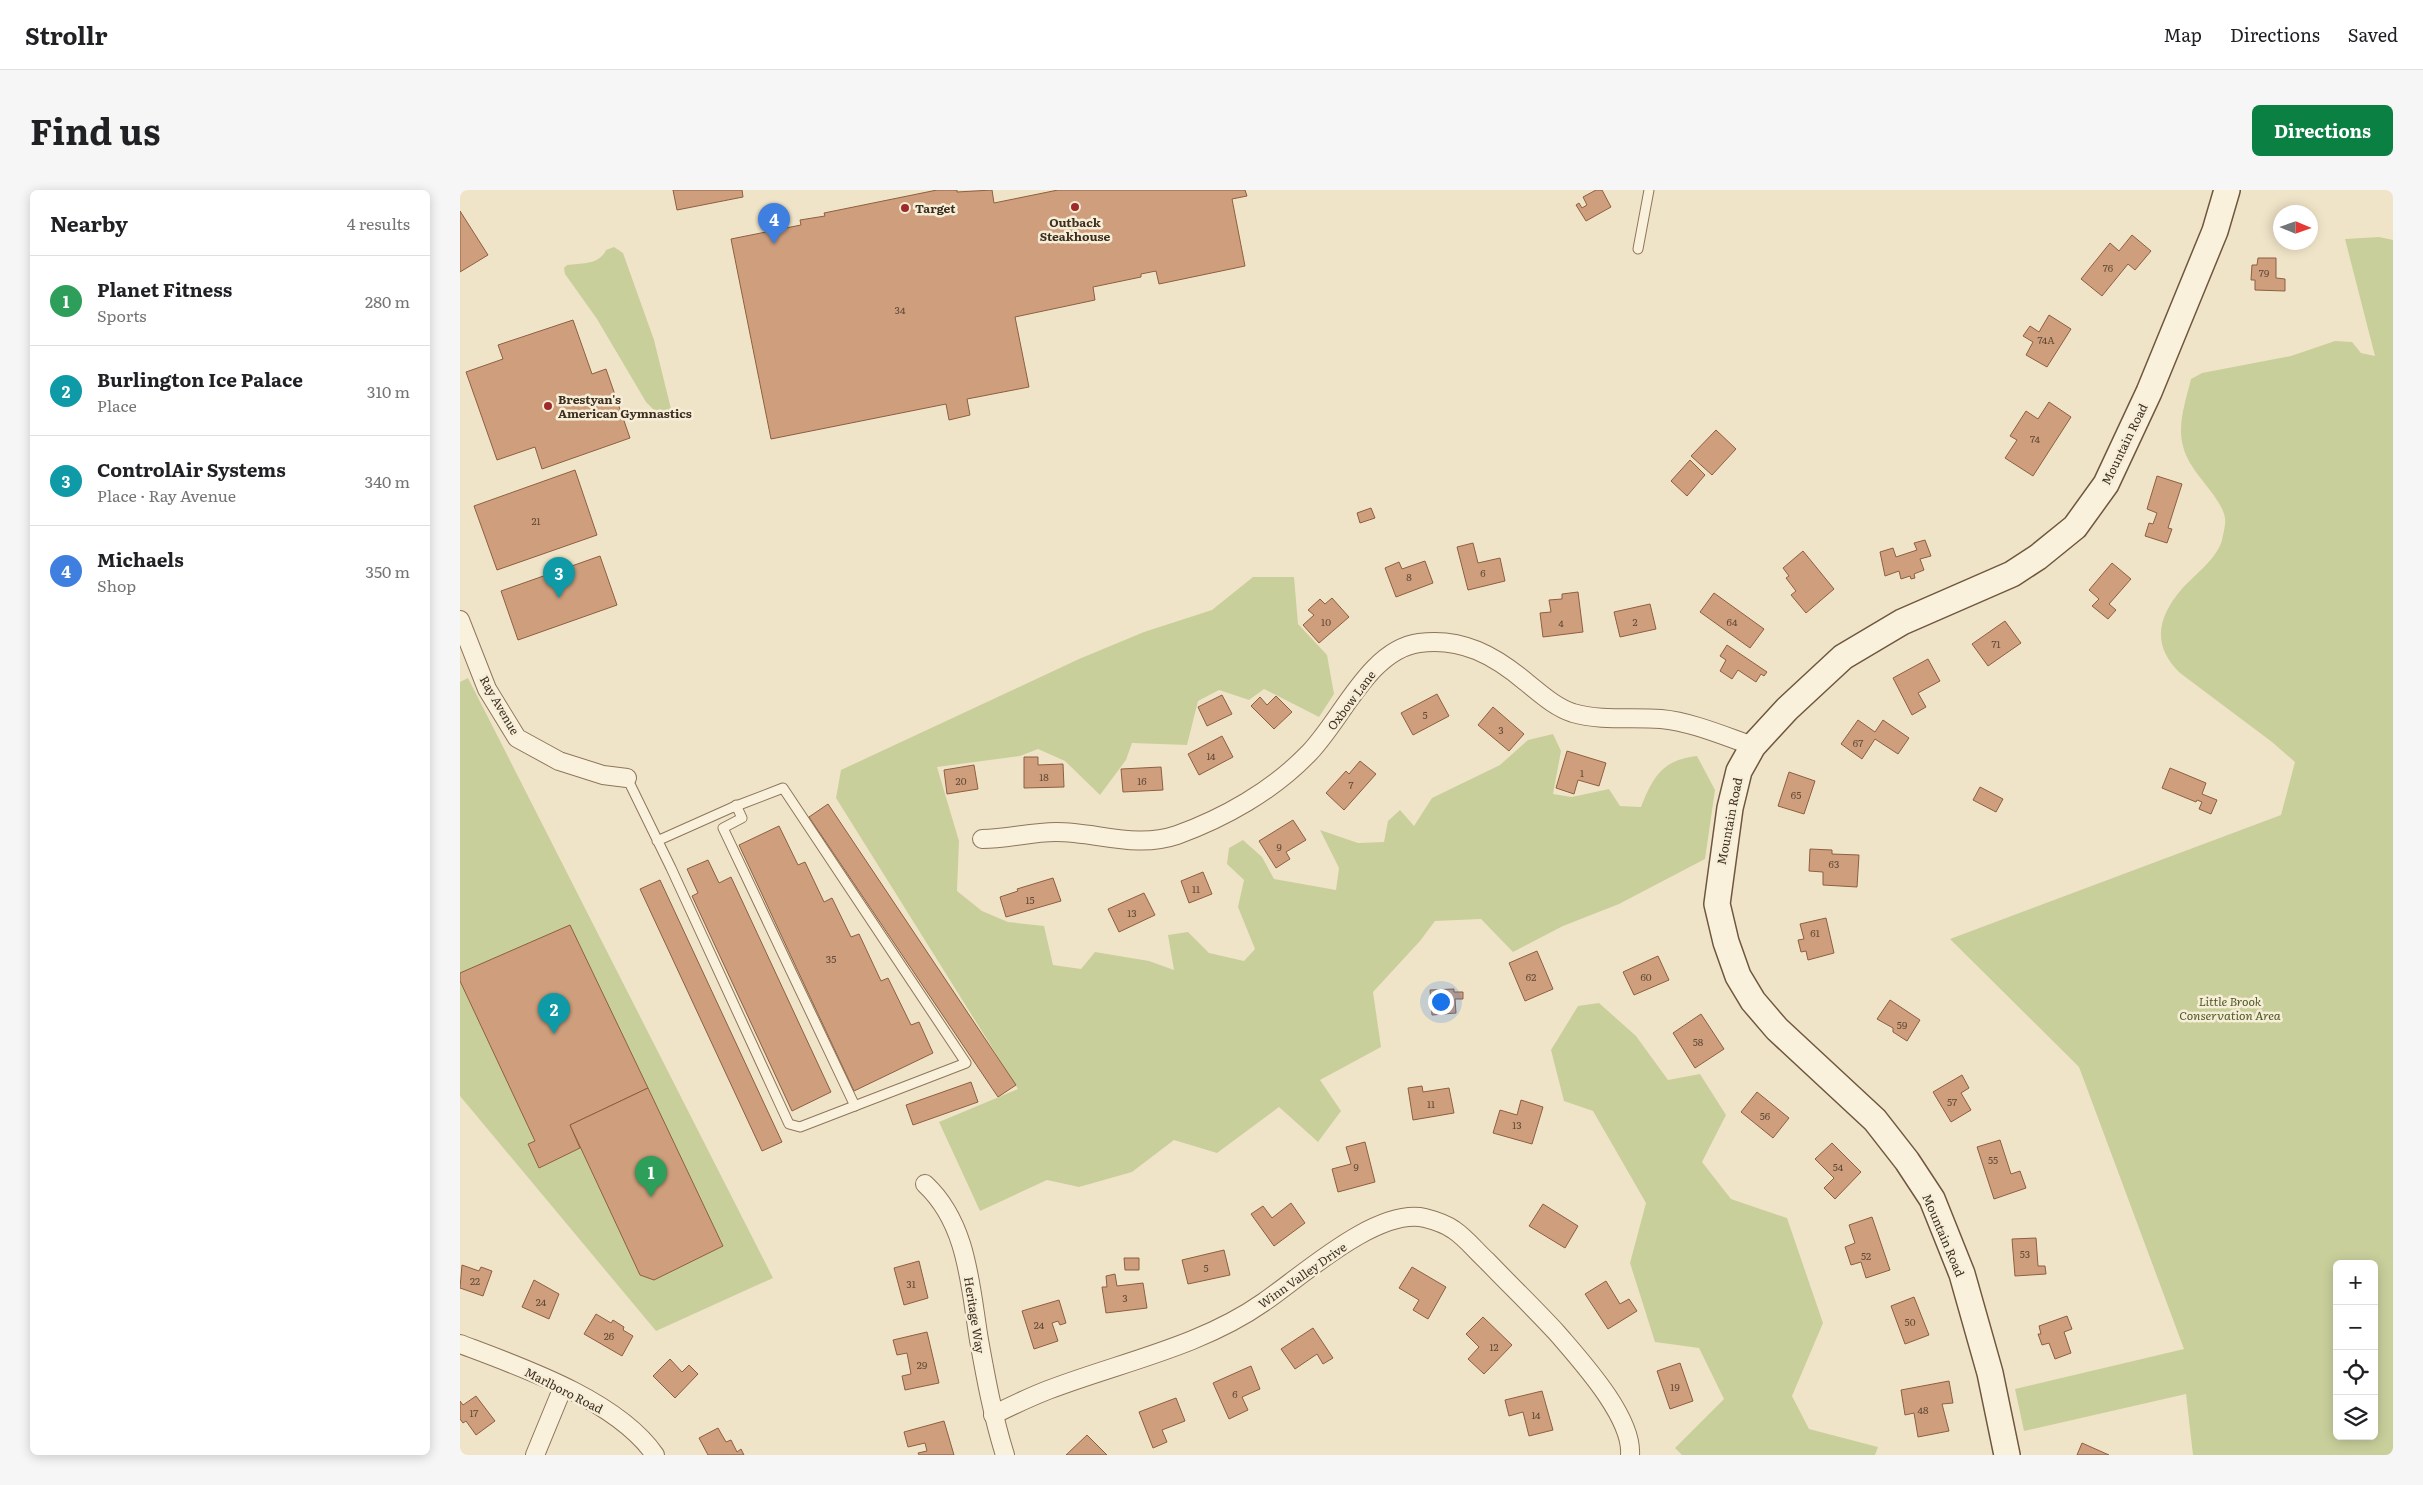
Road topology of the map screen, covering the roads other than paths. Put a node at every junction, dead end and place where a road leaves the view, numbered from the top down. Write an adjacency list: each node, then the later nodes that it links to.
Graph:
1 (1649, 190): 3 (lane)
2 (2227, 190): 5 (street, Mountain Road)
3 (1638, 249)
4 (460, 620): 6 (street, Ray Avenue)
5 (1753, 746): 8 (street, Oxbow Lane); 19 (street, Mountain Road)
6 (626, 778): 9 (lane)
7 (736, 806): 9 (lane); 10 (lane); 10 (lane)
8 (982, 839)
9 (658, 841): 10 (lane)
10 (855, 1106)
11 (925, 1184): 14 (street, Heritage Way)
12 (460, 1344): 13 (street, Marlboro Road)
13 (563, 1386): 15 (street); 16 (street, Marlboro Road)
14 (993, 1414): 17 (street, Heritage Way); 18 (street, Winn Valley Drive)
15 (535, 1455)
16 (655, 1455)
17 (1005, 1455)
18 (1630, 1455)
19 (2007, 1455)

